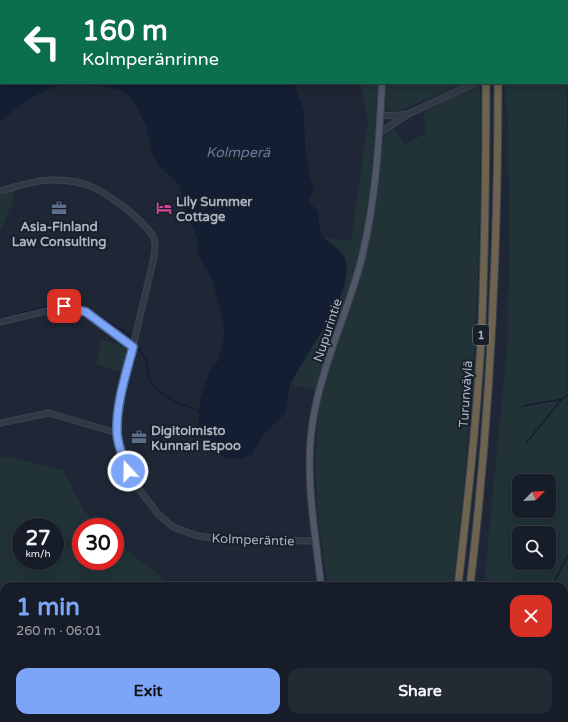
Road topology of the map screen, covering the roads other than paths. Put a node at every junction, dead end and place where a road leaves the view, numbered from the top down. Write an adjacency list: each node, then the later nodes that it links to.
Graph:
1 (382, 84): 6 (main road, Nupurintie)
2 (473, 84): 5 (street)
3 (486, 84): 15 (highway, Turunväylä / 1)
4 (498, 84): 16 (highway, Turunväylä / 1)
5 (408, 114): 6 (street); 7 (street)
6 (379, 115): 7 (main road, Nupurintie)
7 (378, 134): 13 (main road, Nupurintie)
8 (0, 192): 10 (street, Kolmperäntie)
9 (0, 322): 10 (street)
10 (133, 347): 12 (street, Kolmperäntie)
11 (0, 423): 12 (street)
12 (117, 433): 13 (street, Kolmperäntie)
13 (316, 541): 14 (main road, Nupurintie)
14 (321, 582)
15 (458, 582)
16 (470, 582)

